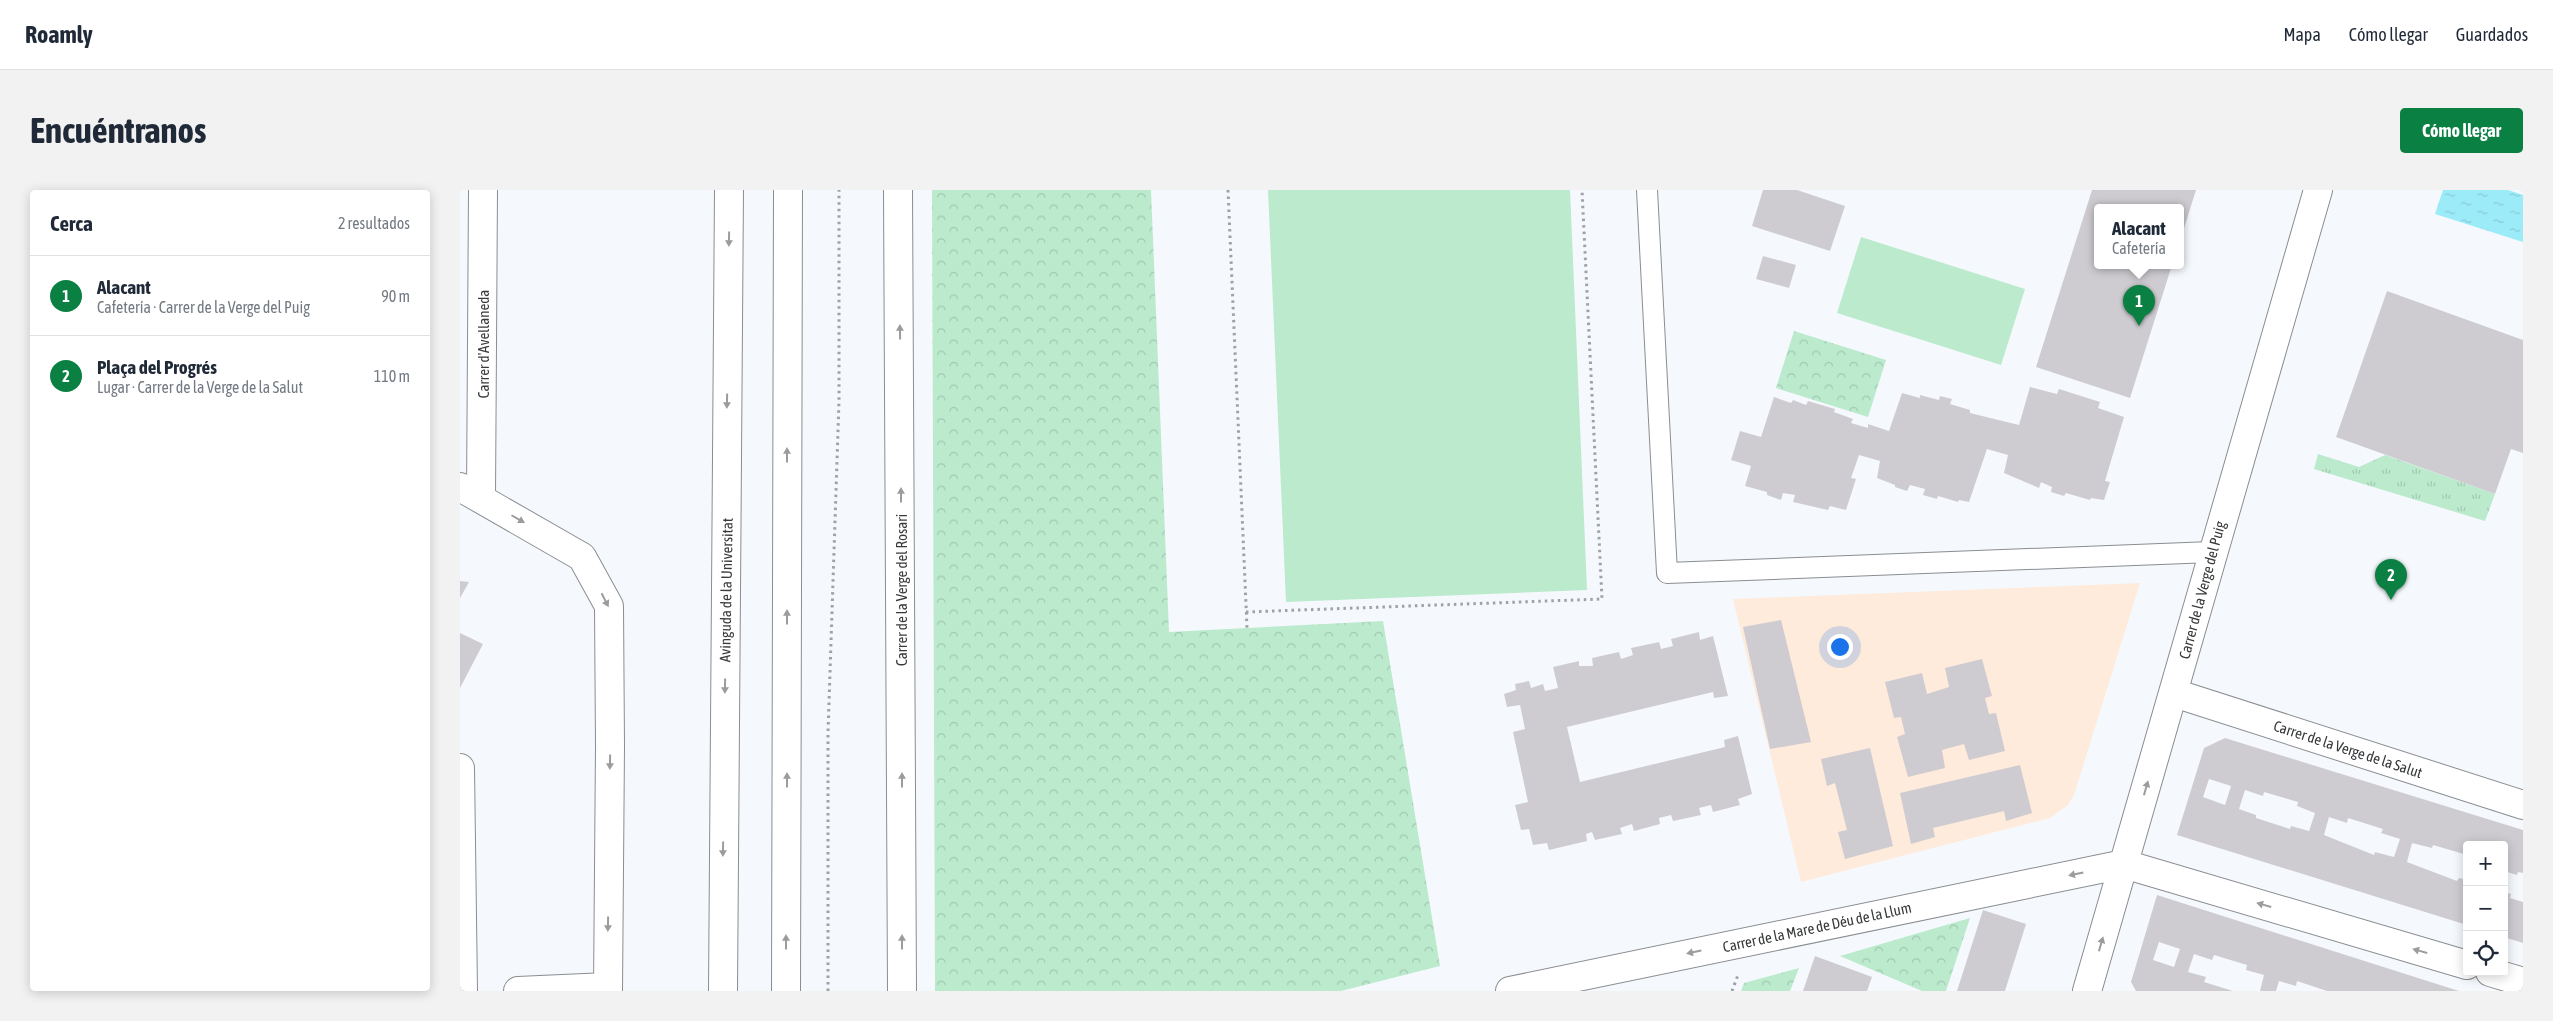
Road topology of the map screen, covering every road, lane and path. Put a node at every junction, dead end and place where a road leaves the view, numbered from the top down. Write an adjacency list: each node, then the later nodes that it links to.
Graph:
1 (483, 190): 10 (street, Carrer d'Avellaneda)
2 (729, 190): 24 (street, Avinguda de la Universitat, one-way to 24)
3 (788, 190): 25 (street, one-way to 3)
4 (839, 190): 26 (path)
5 (898, 190): 27 (street, Carrer de la Verge del Rosari, one-way to 5)
6 (1228, 190): 12 (path)
7 (1582, 190): 12 (path)
8 (1646, 190): 11 (lane)
9 (2318, 190): 11 (street, Carrer de la Verge del Puig)
10 (471, 492): 21 (street, Carrer d'Avellaneda, one-way to 21)
11 (2212, 552): 14 (street, Carrer de la Verge del Puig)
12 (1246, 612): 13 (path)
13 (1248, 628)
14 (2174, 693): 16 (street, Carrer de la Verge de la Salut); 17 (street, Carrer de la Verge del Puig, one-way to 14)
15 (460, 768): 22 (street)
16 (2523, 805)
17 (2124, 864): 18 (street, one-way to 17); 28 (street, Carrer de la Mare de Déu de la Llum, one-way to 28); 29 (street, Carrer de la Verge del Puig, one-way to 17)
18 (2463, 964)
19 (2503, 976): 20 (street)
20 (2523, 982)
21 (608, 989): 23 (street)
22 (463, 991)
23 (518, 991)
24 (723, 991)
25 (786, 991)
26 (828, 991)
27 (902, 991)
28 (1510, 991)
29 (2087, 991)

